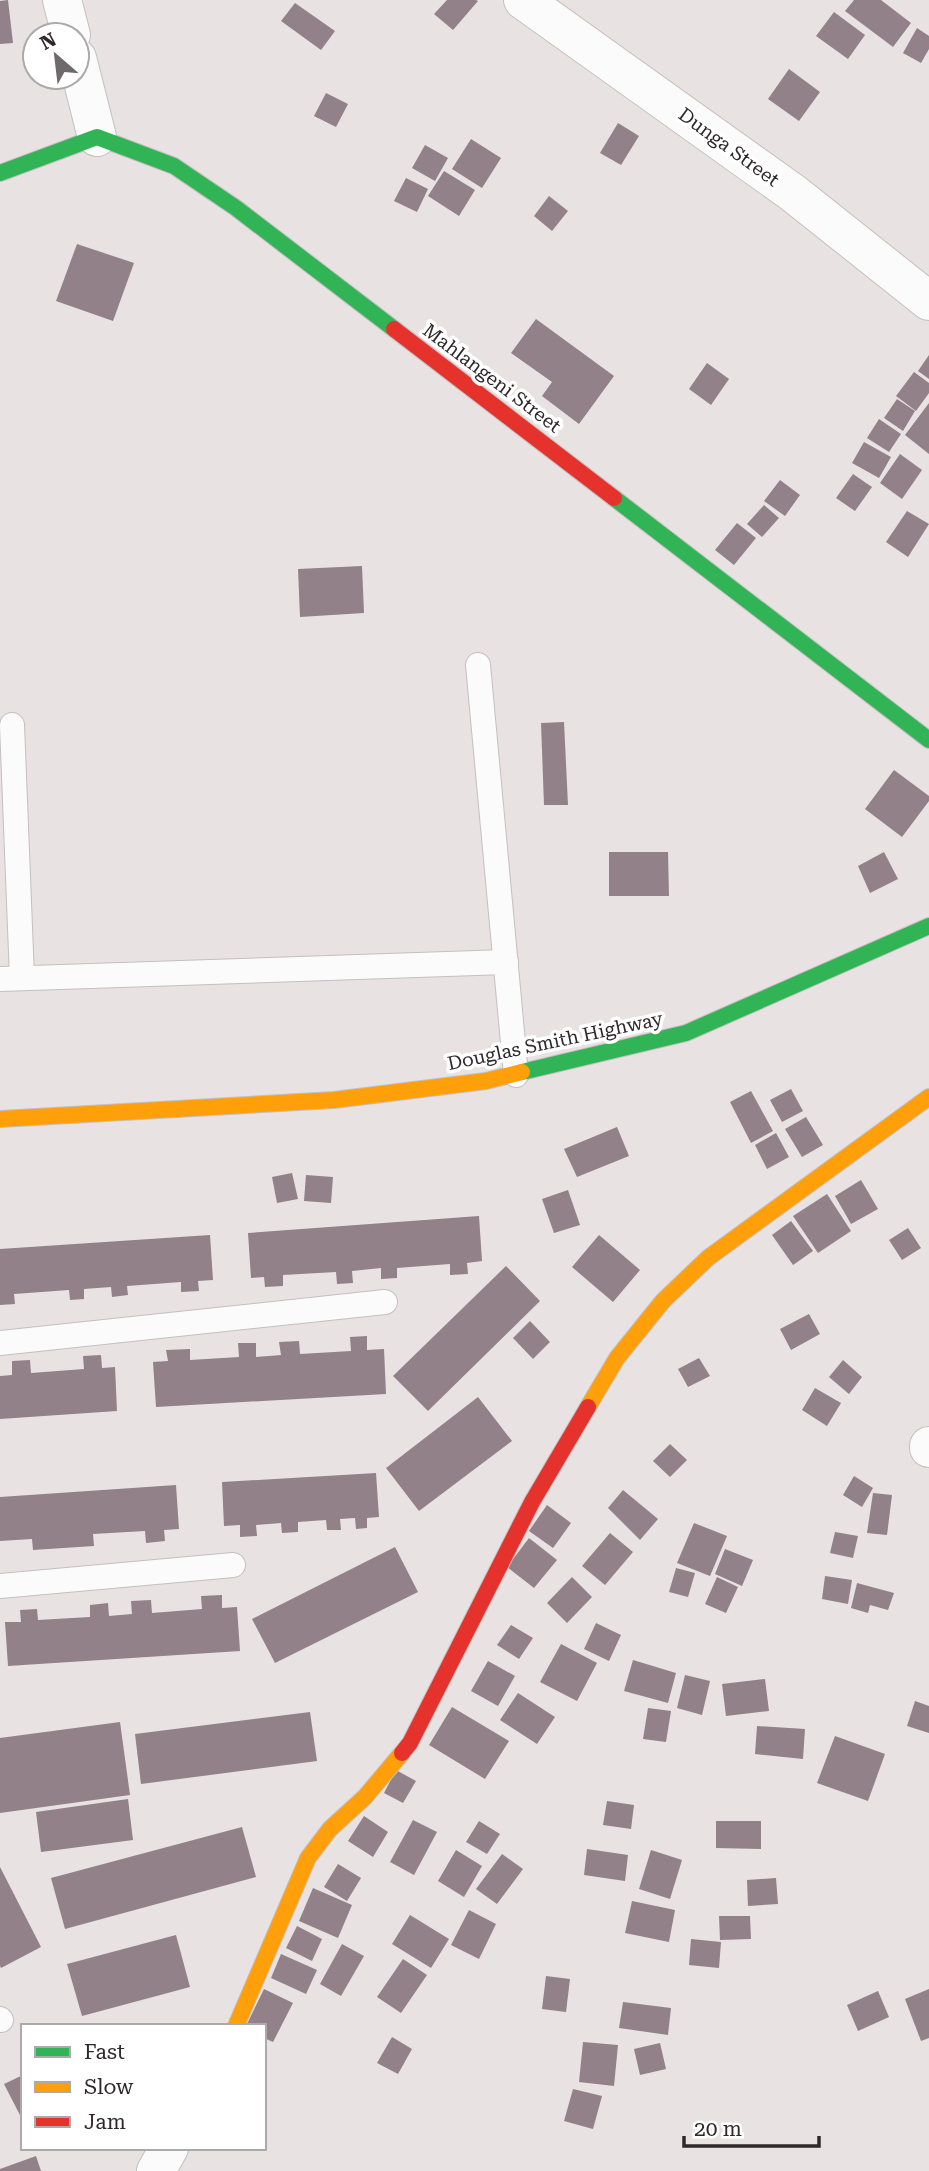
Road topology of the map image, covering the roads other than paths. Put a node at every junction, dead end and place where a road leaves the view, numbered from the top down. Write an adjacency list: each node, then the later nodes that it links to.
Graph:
1 (62, 0): 3 (street)
2 (523, 0): 7 (street, Dunga Street)
3 (67, 21)
4 (85, 91): 5 (street)
5 (97, 137): 6 (street); 10 (street, Mahlangeni Street)
6 (0, 173)
7 (929, 301)
8 (478, 665): 12 (lane)
9 (12, 725): 13 (lane)
10 (929, 740)
11 (929, 926): 14 (street, Douglas Smith Highway)
12 (506, 962): 13 (lane); 14 (lane)
13 (11, 978)
14 (516, 1075): 16 (street, Douglas Smith Highway)
15 (929, 1097): 21 (street)
16 (0, 1119)
17 (385, 1302): 18 (lane)
18 (0, 1343)
19 (233, 1565): 20 (lane)
20 (0, 1586)
21 (237, 2024)
22 (168, 2150): 23 (street)
23 (156, 2171)

